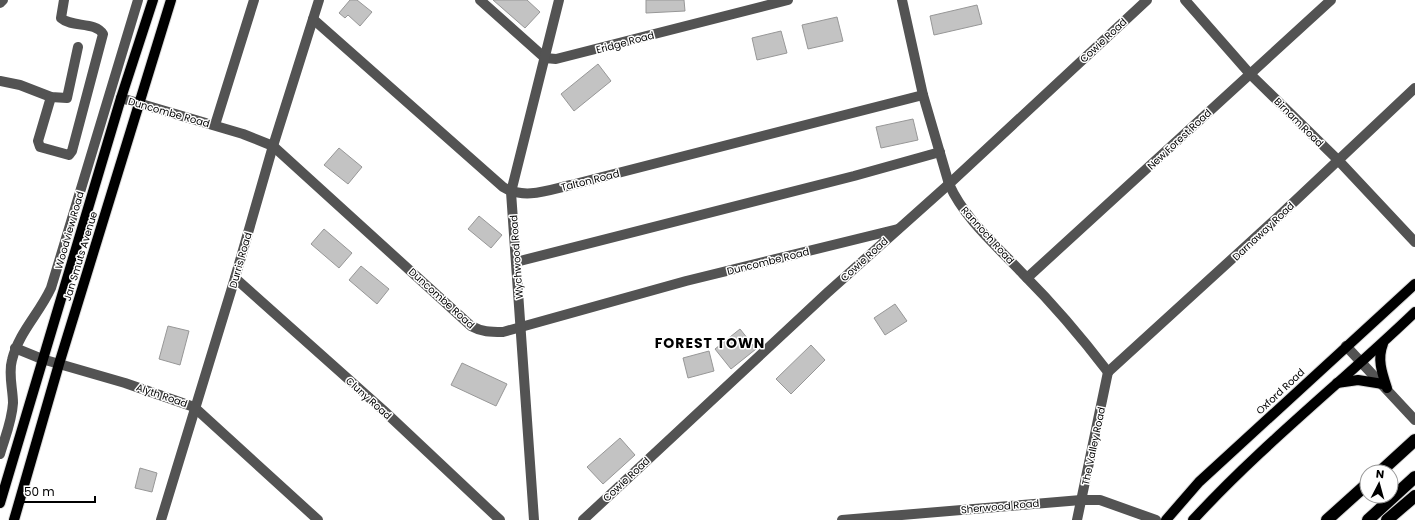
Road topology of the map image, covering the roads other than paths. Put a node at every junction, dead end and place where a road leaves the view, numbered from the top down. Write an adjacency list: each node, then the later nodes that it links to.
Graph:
1 (3, 0): 15 (street)
2 (64, 0): 23 (street)
3 (138, 0): 42 (street, Woodview Road)
4 (153, 0): 24 (main road, Jan Smuts Avenue)
5 (171, 0): 25 (main road, Jan Smuts Avenue)
6 (254, 0): 26 (street)
7 (319, 0): 16 (street, Durris Road)
8 (480, 0): 18 (street)
9 (559, 0): 18 (street, Wychwood Road)
10 (788, 0): 18 (street, Eridge Road)
11 (902, 0): 22 (street, Rannoch Road)
12 (1147, 0): 30 (street, Cowie Road)
13 (1185, 0): 19 (street, Birnam Road)
14 (1331, 0): 19 (street, New Forest Road)
15 (0, 3)
16 (313, 19): 27 (street, Durris Road); 31 (street)
17 (78, 47): 23 (street)
18 (545, 58): 31 (street, Wychwood Road)
19 (1250, 74): 29 (street, Birnam Road); 36 (street, New Forest Road)
20 (0, 81): 23 (street)
21 (1415, 88): 29 (street, Darnaway Road)
22 (923, 95): 28 (street, Rannoch Road); 31 (street, Talton Road)
23 (51, 97)
24 (121, 98): 25 (street, Duncombe Road); 43 (main road, Jan Smuts Avenue)
25 (138, 104): 26 (street, Duncombe Road); 45 (main road, Jan Smuts Avenue)
26 (215, 125): 27 (street, Duncombe Road)
27 (273, 146): 35 (street, Durris Road); 39 (street, Duncombe Road)
28 (940, 152): 30 (street, Rannoch Road); 34 (street)
29 (1338, 160): 33 (street, Birnam Road); 46 (street, Darnaway Road)
30 (949, 184): 32 (street, Cowie Road); 36 (street, Rannoch Road)
31 (511, 192): 34 (street, Wychwood Road)
32 (898, 229): 39 (street, Duncombe Road); 65 (street, Cowie Road)
33 (1415, 242)
34 (516, 262): 39 (street, Wychwood Road)
35 (235, 278): 49 (street, Durris Road); 63 (street, Cluny Road)
36 (1027, 278): 46 (street, Rannoch Road)
37 (1415, 284): 41 (main road, Oxford Road)
38 (1415, 312): 40 (main road)
39 (520, 327): 64 (street, Wychwood Road)
40 (1384, 342): 44 (main road); 48 (main road)
41 (1346, 346): 44 (street); 69 (main road, Oxford Road)
42 (15, 348): 43 (street, Alyth Road); 51 (street, Woodview Road)
43 (42, 359): 45 (street, Alyth Road); 59 (main road, Jan Smuts Avenue)
44 (1362, 362): 47 (main road); 48 (street)
45 (59, 364): 49 (street, Alyth Road); 60 (main road, Jan Smuts Avenue)
46 (1108, 372): 58 (street, The Valley Road)
47 (1335, 384): 48 (main road); 70 (main road)
48 (1385, 386): 50 (street)
49 (194, 407): 61 (street, Durris Road); 62 (street, Alyth Road)
50 (1415, 420)
51 (5, 421): 53 (street, Woodview Road)
52 (1415, 440): 54 (highway)
53 (0, 454)
54 (1389, 464)
55 (1415, 477): 72 (highway)
56 (1359, 491): 71 (highway)
57 (1415, 496): 73 (highway)
58 (1081, 500): 66 (street, Sherwood Road); 67 (street, The Valley Road); 68 (street, Sherwood Road)
59 (0, 503)
60 (14, 520)
61 (161, 520)
62 (318, 520)
63 (500, 520)
64 (534, 520)
65 (583, 520)
66 (842, 520)
67 (1077, 520)
68 (1156, 520)
69 (1166, 520)
70 (1193, 520)
71 (1327, 520)
72 (1368, 520)
73 (1387, 520)

